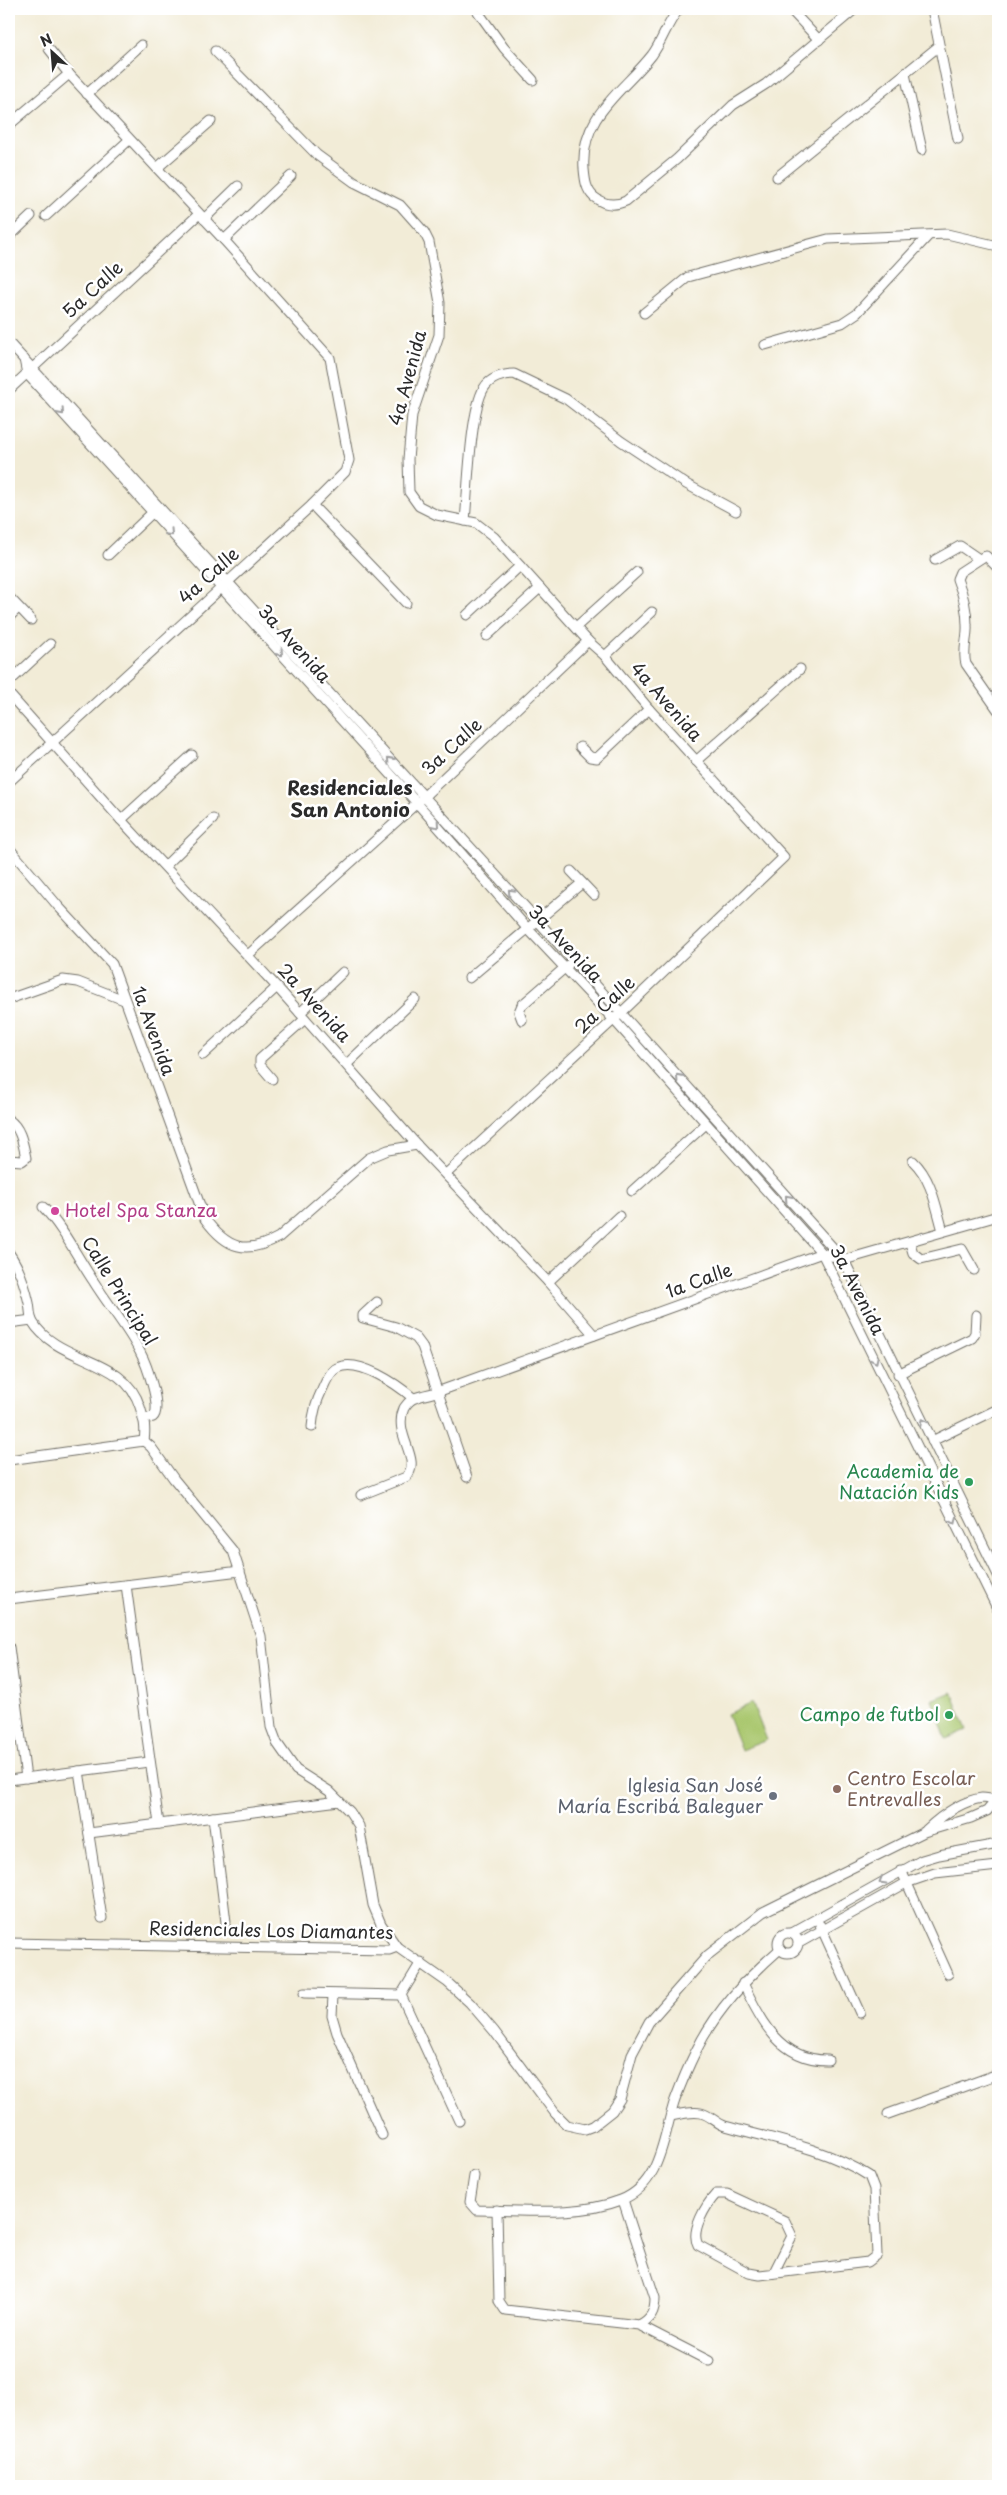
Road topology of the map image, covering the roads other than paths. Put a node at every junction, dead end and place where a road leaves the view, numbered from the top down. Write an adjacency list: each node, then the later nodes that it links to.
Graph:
1 (476, 9): 13 (street)
2 (679, 9): 6 (street)
3 (790, 9): 6 (street)
4 (855, 9): 6 (street)
5 (932, 9): 8 (street)
6 (819, 40)
7 (141, 45): 14 (street)
8 (939, 46): 12 (street); 17 (street)
9 (49, 49): 11 (street)
10 (215, 51): 39 (street, 4a Avenida)
11 (69, 74): 14 (street); 16 (street)
12 (905, 74): 19 (street); 22 (street)
13 (533, 80)
14 (87, 94): 18 (street)
15 (211, 120): 20 (street)
16 (9, 125)
17 (958, 139)
18 (129, 140): 20 (street); 25 (street)
19 (922, 150)
20 (156, 168): 26 (street)
21 (291, 176): 29 (street)
22 (777, 177)
23 (238, 186): 26 (street, 5a Calle)
24 (31, 216): 28 (street)
25 (46, 216)
26 (202, 216): 29 (street); 34 (street, 5a Calle)
27 (928, 236): 30 (street); 31 (street); 33 (street)
28 (9, 237)
29 (224, 240): 36 (street, 4a Calle)
30 (998, 246)
31 (644, 313)
32 (9, 343): 34 (street, 3a Avenida)
33 (765, 345)
34 (30, 371): 35 (street, 5a Calle); 38 (street, 3a Avenida, one-way to 38); 46 (street, 3a Avenida)
35 (9, 390)
36 (312, 505): 46 (street, 4a Calle); 49 (street)
37 (736, 511): 39 (street)
38 (152, 513): 40 (street); 46 (street, 3a Avenida, one-way to 46)
39 (465, 521): 43 (street, 4a Avenida)
40 (108, 555)
41 (979, 559): 42 (street); 44 (street); 64 (street)
42 (935, 560)
43 (520, 566): 47 (street, 4a Avenida); 52 (street)
44 (998, 568)
45 (637, 572): 55 (street)
46 (224, 584): 65 (street, 4a Calle); 70 (street, 3a Avenida)
47 (540, 588): 55 (street, 4a Avenida); 56 (street)
48 (9, 597): 50 (street)
49 (406, 603)
50 (18, 608): 53 (street); 54 (street)
51 (652, 612): 59 (street)
52 (467, 615)
53 (9, 617)
54 (31, 620)
55 (576, 628): 57 (street, 4a Avenida)
56 (487, 636)
57 (588, 641): 59 (street, 4a Avenida); 70 (street, 3a Calle)
58 (50, 644): 61 (street)
59 (605, 656): 63 (street, 4a Avenida)
60 (800, 669): 68 (street)
61 (9, 682)
62 (9, 694): 65 (street, 2a Avenida)
63 (649, 708): 66 (street); 68 (street, 4a Avenida)
64 (998, 710)
65 (52, 742): 69 (street, 4a Calle); 72 (street, 2a Avenida)
66 (580, 747)
67 (192, 755): 72 (street)
68 (696, 761): 74 (street, 4a Avenida)
69 (9, 782)
70 (420, 800): 75 (street, 3a Avenida); 77 (street, 3a Avenida, one-way to 77); 83 (street, 3a Calle)
71 (213, 819): 76 (street)
72 (121, 820): 76 (street, 2a Avenida)
73 (9, 848): 91 (street, 1a Avenida)
74 (784, 858): 92 (street, 2a Calle)
75 (485, 865): 77 (street); 81 (street, 3a Avenida, one-way to 75)
76 (165, 866): 83 (street, 2a Avenida)
77 (477, 872): 82 (street, 3a Avenida)
78 (571, 872): 79 (street)
79 (582, 883): 80 (street); 81 (street)
80 (594, 895)
81 (537, 920): 82 (street); 84 (street, 3a Avenida)
82 (527, 928): 85 (street, 3a Avenida); 87 (street)
83 (248, 955): 88 (street, 2a Avenida)
84 (575, 962): 85 (street); 92 (street, 3a Avenida)
85 (564, 967): 94 (street); 95 (street, 3a Avenida)
86 (343, 972): 93 (street)
87 (469, 978)
88 (277, 987): 93 (street, 2a Avenida); 96 (street)
89 (9, 999): 91 (street)
90 (415, 999): 97 (street)
91 (124, 1000): 101 (street, 1a Avenida)
92 (621, 1014): 95 (street, 2a Calle); 109 (street, 3a Avenida, one-way to 92)
93 (302, 1016): 97 (street, 2a Avenida); 98 (street)
94 (522, 1020)
95 (614, 1020): 100 (street, 3a Avenida); 104 (street, 2a Calle)
96 (203, 1055)
97 (347, 1064): 101 (street, 2a Avenida)
98 (272, 1078)
99 (9, 1120): 102 (street)
100 (706, 1124): 105 (street); 110 (street, 3a Avenida)
101 (417, 1145): 104 (street, 2a Avenida)
102 (9, 1160)
103 (913, 1161): 111 (street)
104 (446, 1174): 117 (street, 2a Avenida)
105 (632, 1191)
106 (43, 1206): 127 (street, Calle Principal)
107 (619, 1216): 117 (street)
108 (998, 1216): 111 (street)
109 (810, 1222): 110 (street); 115 (street, 3a Avenida)
110 (801, 1230): 114 (street, 3a Avenida)
111 (943, 1231): 112 (street)
112 (910, 1243): 115 (street); 116 (street)
113 (9, 1253): 120 (street)
114 (822, 1253): 115 (street); 122 (street, 1a Calle); 138 (street, 3a Avenida, one-way to 138)
115 (844, 1260): 123 (street, 3a Avenida)
116 (974, 1270)
117 (548, 1282): 122 (street, 2a Avenida)
118 (377, 1302): 124 (street)
119 (976, 1315): 123 (street)
120 (32, 1320): 121 (street); 127 (street)
121 (9, 1323)
122 (594, 1335): 124 (street, 1a Calle)
123 (898, 1374): 130 (street, 3a Avenida, one-way to 123)
124 (437, 1392): 125 (street, 1a Calle); 132 (street)
125 (413, 1398): 128 (street); 133 (street)
126 (998, 1409): 130 (street)
127 (144, 1419): 129 (street)
128 (312, 1427)
129 (144, 1441): 131 (street); 134 (street)
130 (932, 1441): 135 (street, 3a Avenida)
131 (9, 1460)
132 (467, 1477)
133 (361, 1495)
134 (240, 1571): 136 (street); 145 (street)
135 (998, 1575)
136 (126, 1585): 137 (street); 140 (street)
137 (9, 1599)
138 (998, 1610)
139 (9, 1647): 142 (street)
140 (149, 1762): 141 (street); 147 (street)
141 (79, 1771): 142 (street); 149 (street)
142 (26, 1778): 143 (street)
143 (9, 1780)
144 (997, 1800): 148 (street, Residenciales Los Diamantes); 148 (street, Residenciales Los Diamantes)
145 (339, 1801): 146 (street); 161 (street)
146 (212, 1817): 147 (street); 156 (street)
147 (159, 1824): 149 (street)
148 (924, 1832): 163 (street, Residenciales Los Diamantes)
149 (89, 1833): 154 (street)
150 (998, 1844): 152 (street)
151 (998, 1866): 153 (street)
152 (901, 1870): 153 (street); 155 (street, one-way to 155)
153 (906, 1883): 157 (street); 164 (street)
154 (102, 1918)
155 (818, 1918): 157 (street); 158 (street)
156 (226, 1922)
157 (822, 1930): 160 (street); 169 (street)
158 (791, 1933): 160 (street); 162 (street)
159 (9, 1943): 161 (street, Residenciales Los Diamantes)
160 (798, 1943): 162 (street)
161 (398, 1947): 163 (street, Residenciales Los Diamantes)
162 (780, 1949): 165 (street)
163 (421, 1962): 168 (street)
164 (948, 1974)
165 (743, 1984): 170 (street); 173 (street)
166 (304, 1993): 167 (street)
167 (333, 1995): 168 (street); 175 (street)
168 (401, 1995): 174 (street)
169 (860, 2014)
170 (828, 2060)
171 (998, 2074): 172 (street)
172 (888, 2114)
173 (671, 2116): 177 (street); 179 (street)
174 (459, 2121)
175 (382, 2135)
176 (474, 2176): 178 (street)
177 (622, 2200): 178 (street); 180 (street)
178 (497, 2210): 180 (street)
179 (774, 2272): 179 (street)
180 (639, 2325): 181 (street)
181 (710, 2361)

